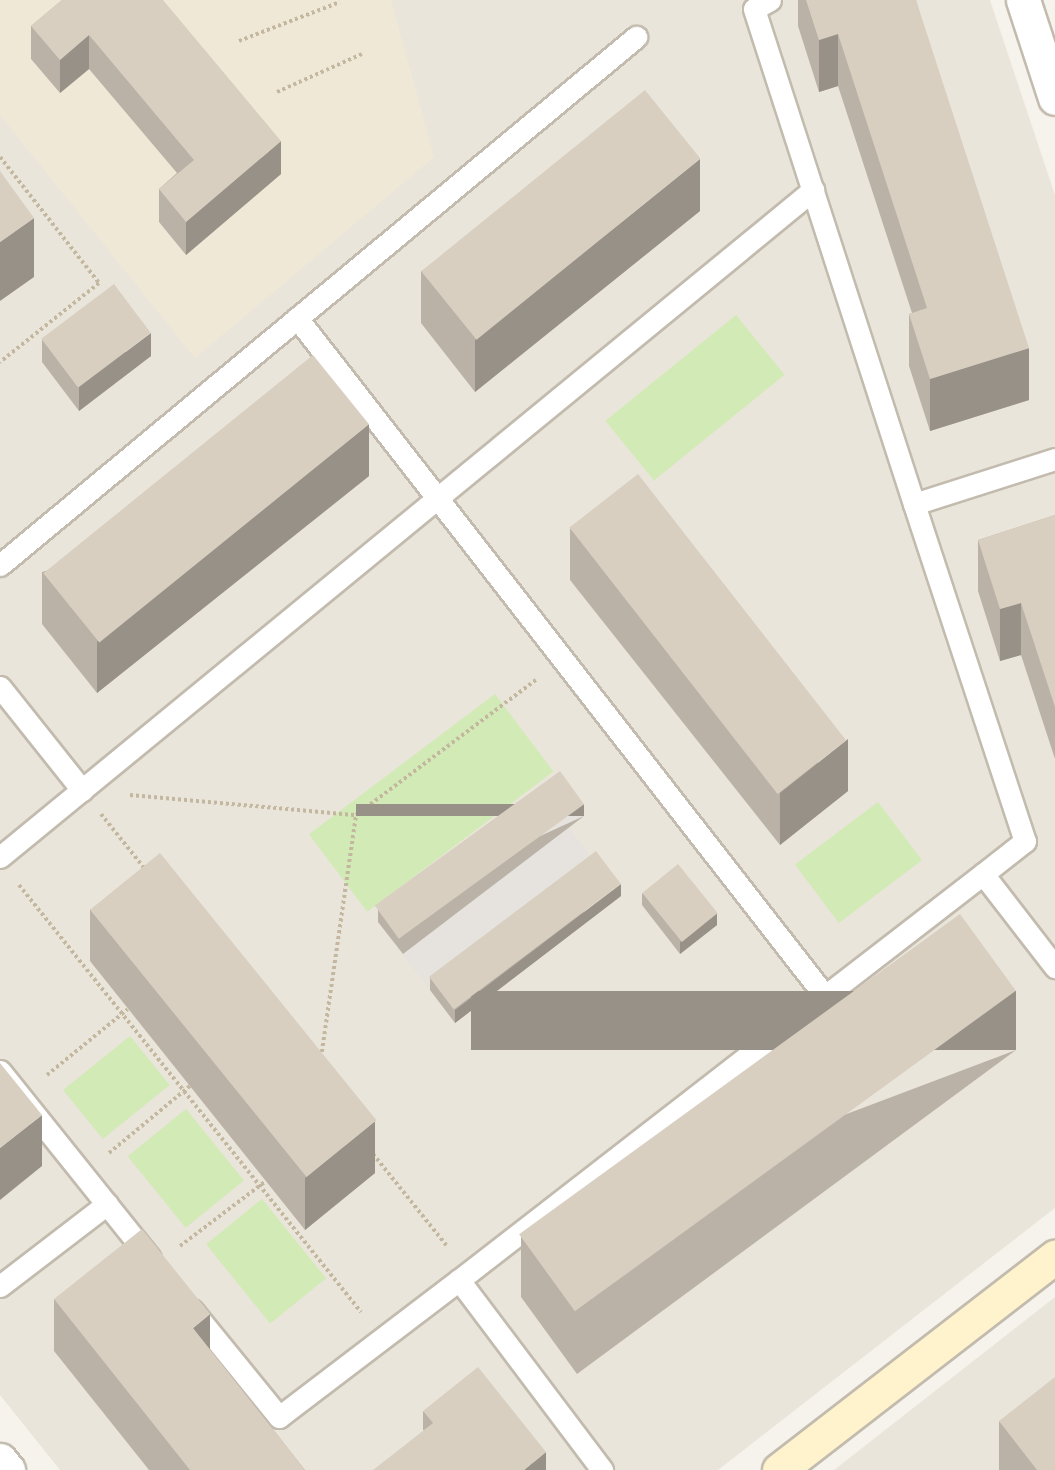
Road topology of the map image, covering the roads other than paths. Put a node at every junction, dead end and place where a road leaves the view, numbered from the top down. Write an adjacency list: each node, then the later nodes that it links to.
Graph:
1 (770, 0): 5 (lane)
2 (1023, 0): 4 (street)
3 (636, 37): 6 (lane)
4 (1055, 98)
5 (813, 190): 8 (lane); 9 (lane)
6 (297, 318): 8 (lane); 10 (lane)
7 (1055, 459): 9 (lane)
8 (439, 498): 12 (lane); 16 (lane)
9 (914, 504): 14 (lane)
10 (0, 565)
11 (0, 687): 12 (lane)
12 (82, 790): 13 (lane)
13 (0, 857)
14 (984, 874): 15 (lane); 16 (lane)
15 (1055, 967)
16 (825, 996): 21 (lane)
17 (0, 1071): 18 (lane)
18 (107, 1204): 20 (lane); 22 (lane)
19 (1055, 1257): 27 (street)
20 (159, 1269)
21 (464, 1276): 23 (lane); 26 (lane)
22 (0, 1286)
23 (177, 1291)
24 (0, 1460): 25 (street)
25 (8, 1470)
26 (602, 1470)
27 (779, 1470)

